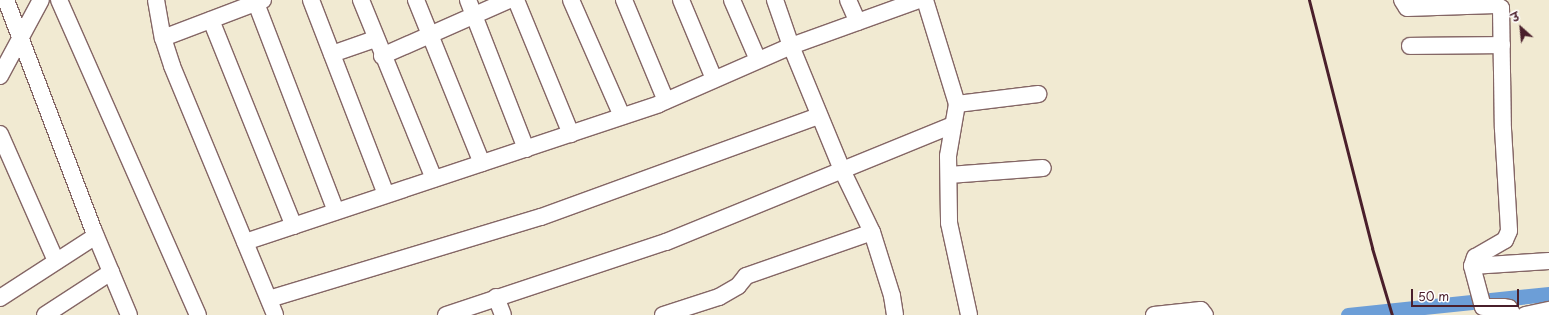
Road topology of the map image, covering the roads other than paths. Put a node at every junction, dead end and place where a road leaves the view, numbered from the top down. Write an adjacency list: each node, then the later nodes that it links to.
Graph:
1 (6, 0): 28 (street)
2 (41, 0): 28 (street)
3 (59, 0): 67 (street)
4 (156, 0): 26 (street)
5 (311, 0): 32 (street)
6 (361, 0): 27 (street)
7 (416, 0): 25 (street)
8 (468, 0): 22 (street)
9 (509, 0): 22 (street)
10 (516, 0): 44 (street)
11 (571, 0): 40 (street)
12 (624, 0): 38 (street)
13 (681, 0): 36 (street)
14 (732, 0): 34 (street)
15 (775, 0): 30 (street)
16 (848, 0): 24 (street)
17 (919, 0): 24 (street)
18 (925, 0): 39 (street)
19 (1402, 0): 21 (street)
20 (259, 1): 23 (street); 52 (street)
21 (1439, 3): 29 (street)
22 (475, 15): 25 (street); 45 (street)
23 (211, 20): 26 (street); 53 (street)
24 (858, 22): 30 (street)
25 (430, 34): 33 (street); 46 (street)
26 (163, 38): 56 (street)
27 (376, 39): 32 (street); 33 (street)
28 (20, 40): 35 (street); 55 (street)
29 (1502, 45): 31 (street); 59 (street)
30 (791, 46): 34 (street); 41 (street)
31 (1410, 46)
32 (332, 54): 51 (street)
33 (382, 56): 50 (street)
34 (758, 60): 36 (street)
35 (0, 76)
36 (714, 79): 38 (street)
37 (1038, 94): 39 (street)
38 (666, 101): 40 (street)
39 (957, 104): 42 (street)
40 (622, 116): 44 (street)
41 (819, 116): 48 (street); 63 (street)
42 (953, 125): 48 (street); 49 (street)
43 (0, 134): 57 (street)
44 (571, 134): 45 (street)
45 (526, 149): 46 (street)
46 (482, 163): 50 (street)
47 (1043, 168): 49 (street)
48 (842, 170): 54 (street); 61 (street)
49 (948, 175): 73 (street)
50 (434, 179): 51 (street)
51 (386, 194): 52 (street)
52 (336, 211): 53 (street)
53 (294, 226): 56 (street)
54 (872, 232): 71 (street); 72 (street)
55 (96, 236): 57 (street); 60 (street)
56 (245, 242): 63 (street)
57 (56, 261): 62 (street)
58 (1549, 261): 59 (street)
59 (1472, 266): 76 (street)
60 (111, 272): 65 (street); 66 (street)
61 (496, 297): 69 (street); 70 (street)
62 (0, 298)
63 (269, 299): 68 (street)
64 (1549, 310): 77 (street)
65 (45, 315)
66 (129, 315)
67 (198, 315)
68 (275, 315)
69 (446, 315)
70 (503, 315)
71 (663, 315)
72 (895, 315)
73 (969, 315)
74 (1154, 315): 75 (street)
75 (1205, 315)
76 (1513, 315)
77 (1525, 315)

